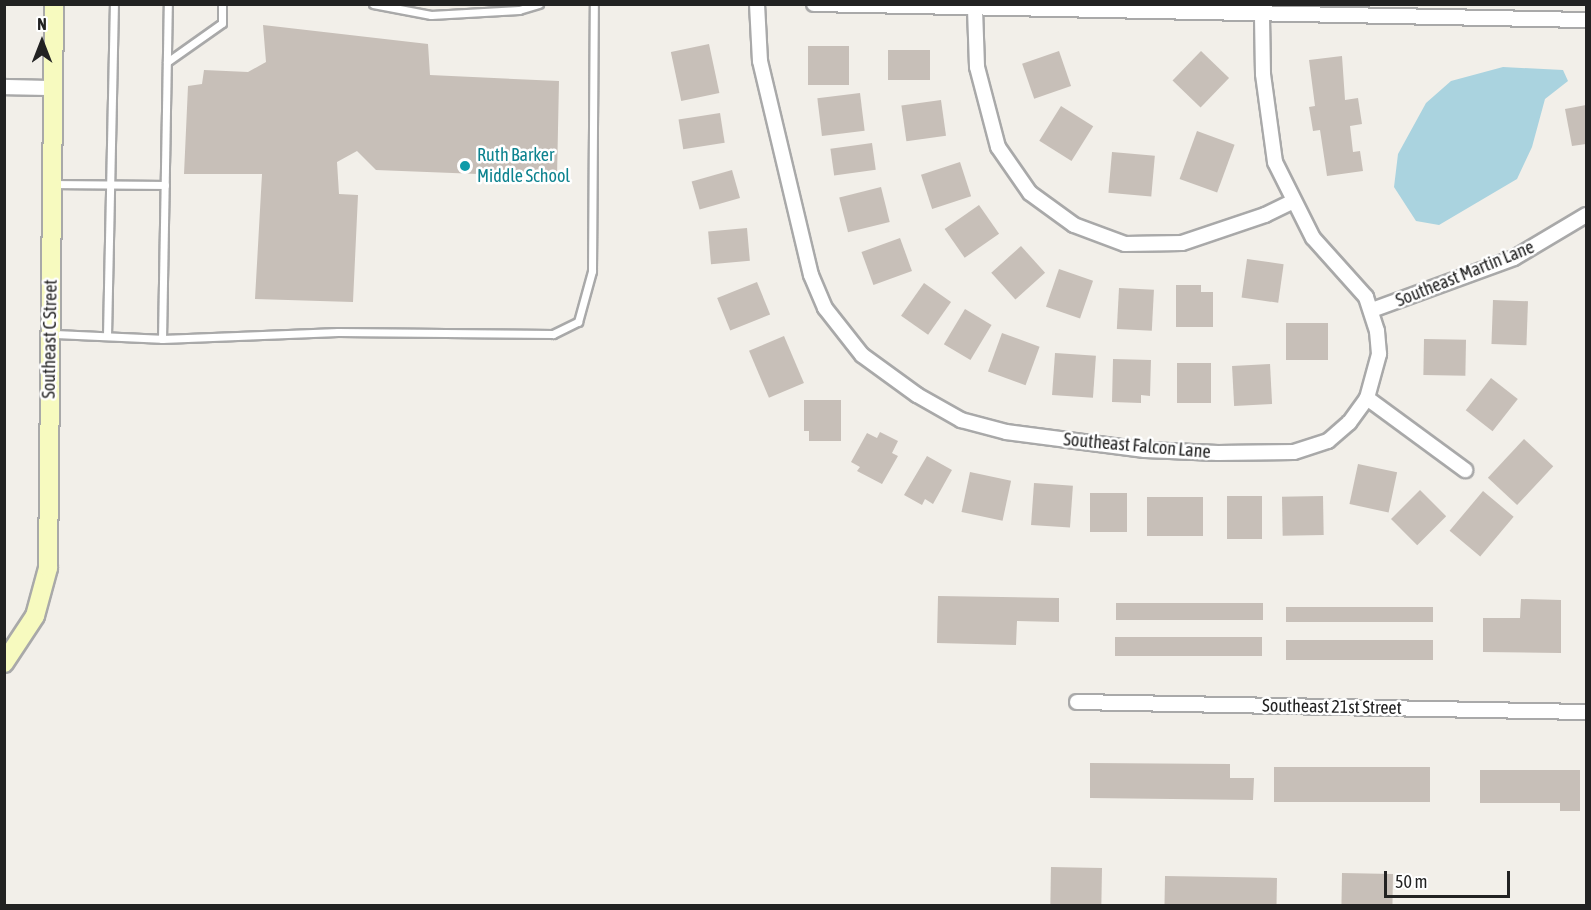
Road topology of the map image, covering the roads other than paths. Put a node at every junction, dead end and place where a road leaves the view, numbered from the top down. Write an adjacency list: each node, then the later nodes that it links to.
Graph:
1 (54, 4): 16 (street, Southeast C Street)
2 (114, 4): 18 (lane)
3 (168, 4): 14 (lane)
4 (222, 4): 14 (lane)
5 (373, 4): 6 (lane)
6 (539, 4)
7 (594, 4): 25 (lane)
8 (757, 4): 26 (street, Southeast Falcon Lane)
9 (814, 4): 10 (street)
10 (975, 9): 12 (street); 20 (street)
11 (1439, 11): 12 (street); 13 (street)
12 (1262, 14): 20 (street, Southeast Falcon Lane)
13 (1587, 20)
14 (167, 62): 19 (lane)
15 (4, 87): 16 (street)
16 (53, 87): 17 (street, Southeast C Street)
17 (52, 184): 18 (lane); 23 (street, Southeast C Street)
18 (110, 184): 19 (lane); 24 (lane)
19 (165, 185): 25 (lane)
20 (1294, 201): 22 (street, Southeast Falcon Lane)
21 (1587, 215): 22 (street, Southeast Martin Lane)
22 (1372, 310): 26 (street, Southeast Falcon Lane)
23 (50, 334): 24 (lane); 28 (street, Southeast C Street)
24 (107, 336): 25 (lane)
25 (162, 339)
26 (1367, 398): 27 (street)
27 (1465, 470)
28 (4, 663)
29 (1077, 702): 30 (street, Southeast 21st Street)
30 (1587, 712)

